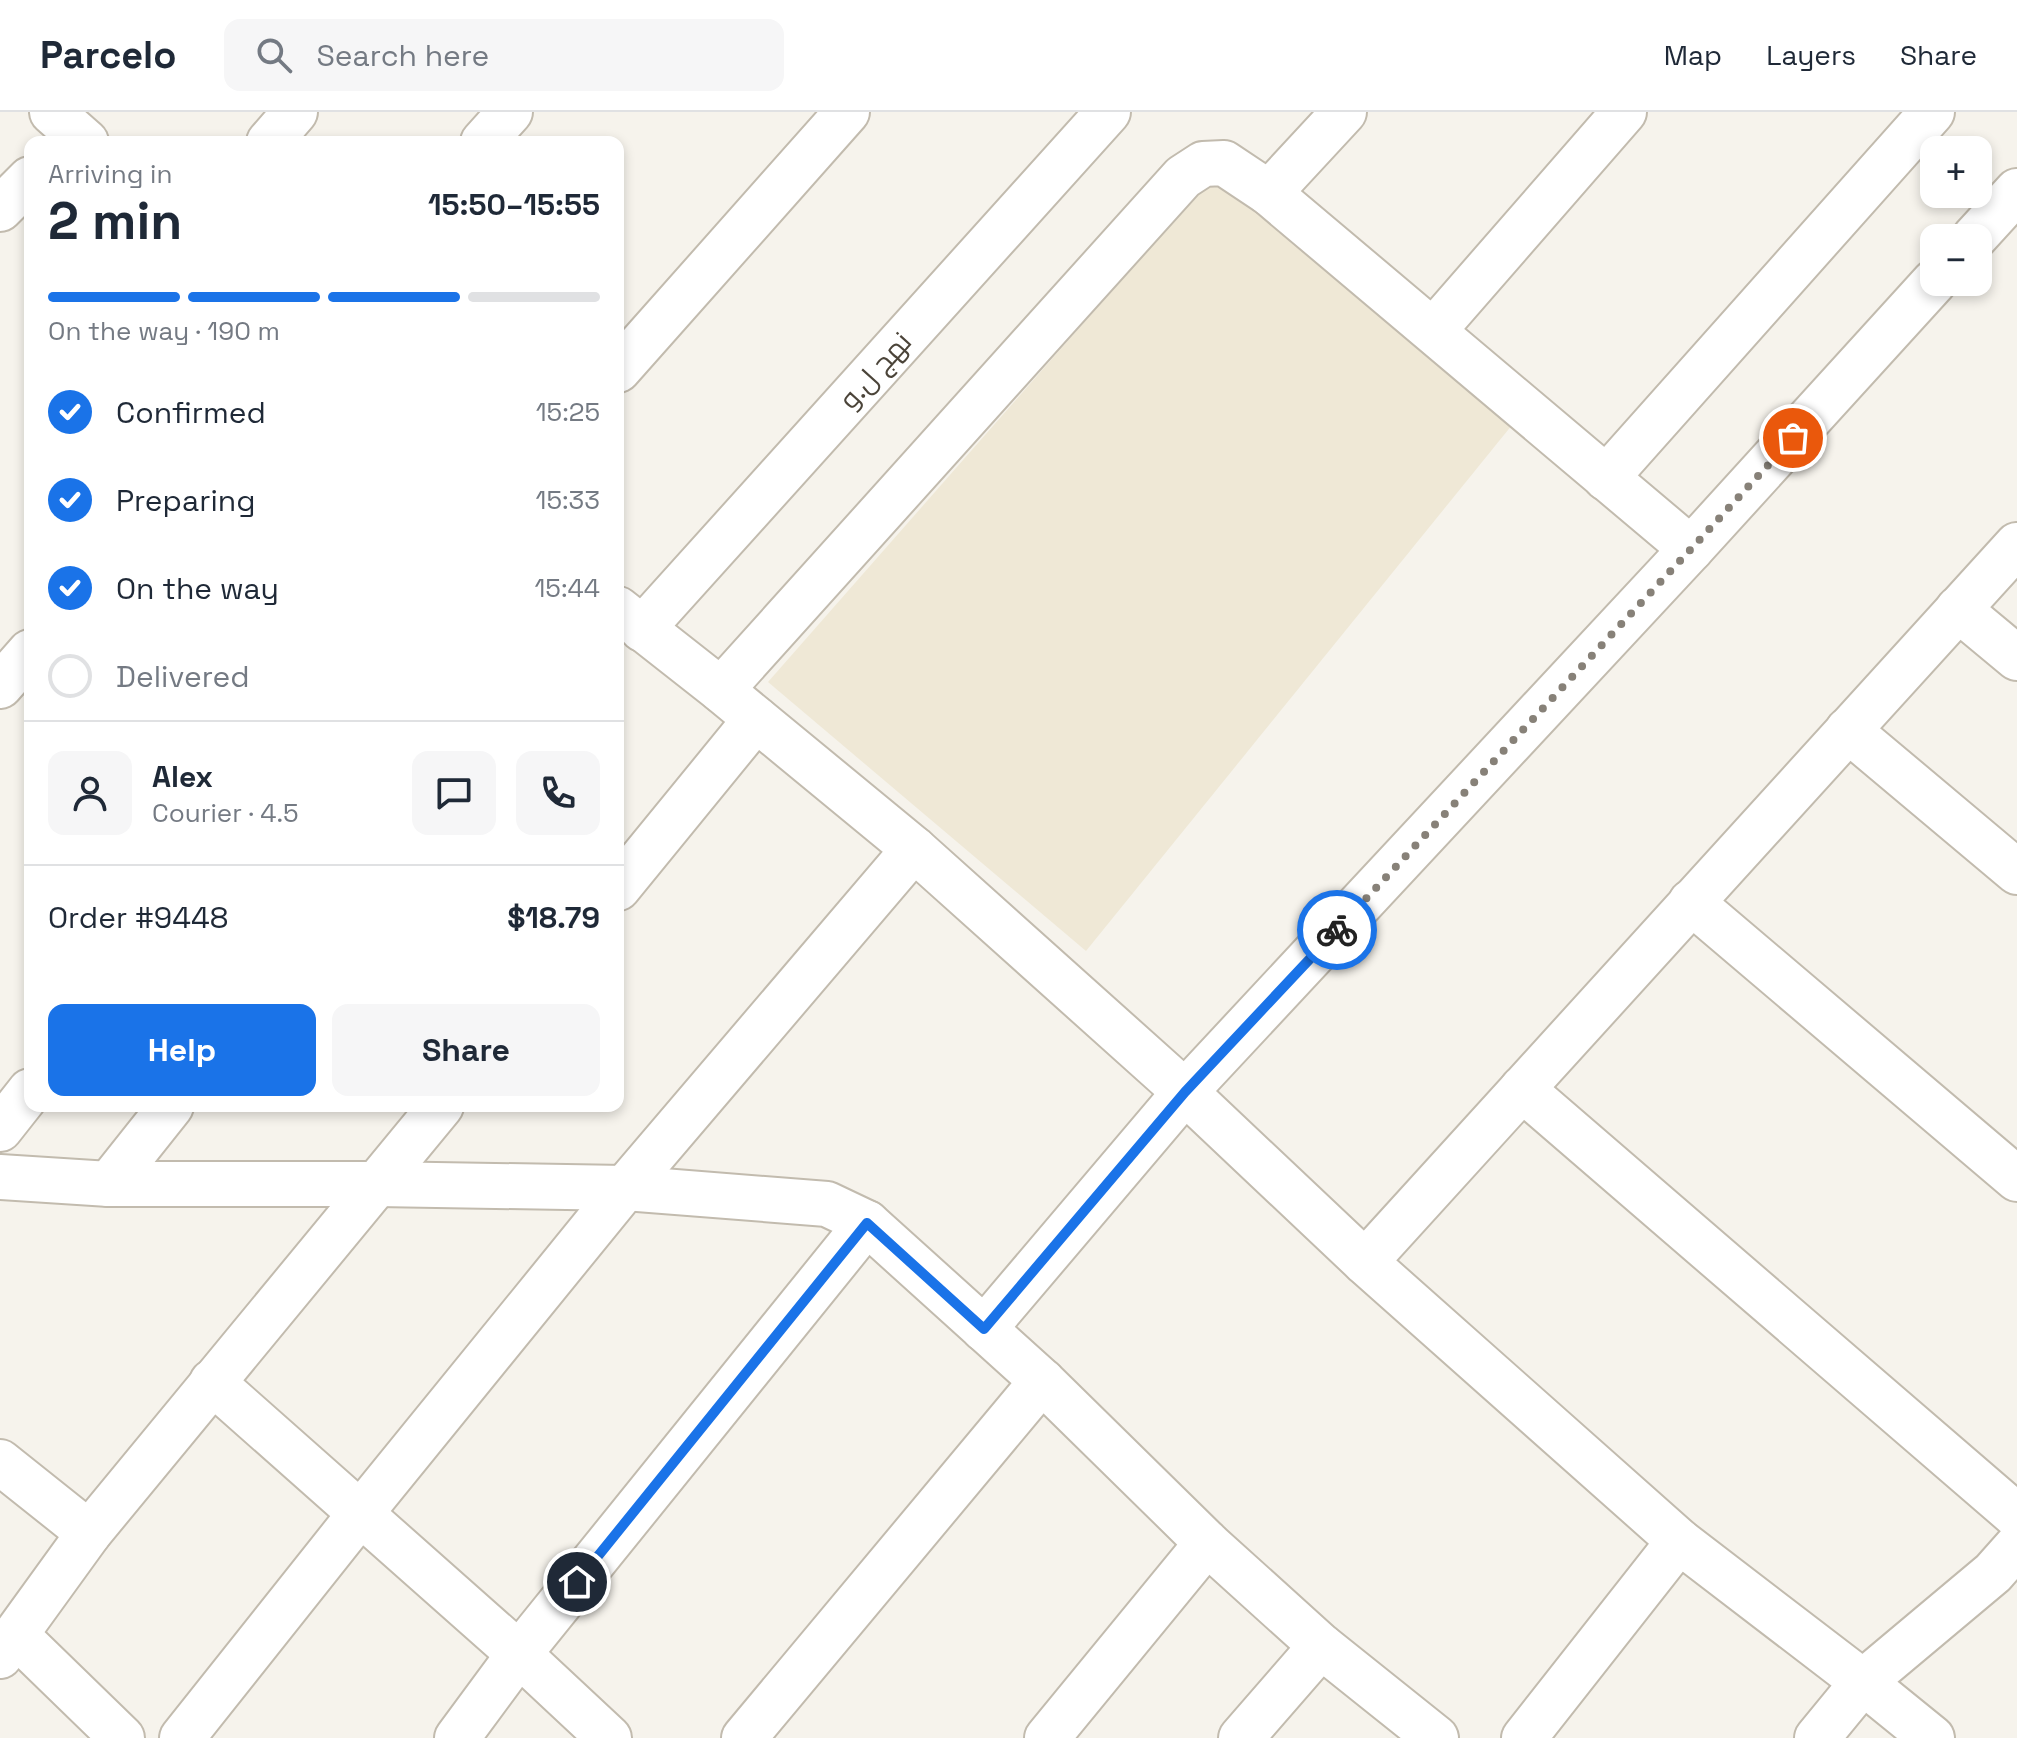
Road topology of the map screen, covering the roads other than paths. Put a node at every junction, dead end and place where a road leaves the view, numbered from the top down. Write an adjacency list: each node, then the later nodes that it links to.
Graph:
1 (295, 112): 8 (street)
2 (510, 112): 9 (street)
3 (847, 112): 17 (street)
4 (1108, 112): 22 (street, نهج ل.و)
5 (1344, 112): 12 (street)
6 (1624, 112): 16 (street)
7 (1932, 112): 18 (street)
8 (274, 136)
9 (488, 136)
10 (24, 185): 13 (street)
11 (2017, 191): 14 (street)
12 (1269, 193): 16 (street); 26 (street)
13 (0, 209)
14 (1987, 224)
15 (1921, 296): 20 (street)
16 (1434, 330): 18 (street)
17 (624, 363)
18 (1606, 478): 20 (street)
19 (2017, 545): 21 (street)
20 (1691, 549): 34 (street)
21 (1958, 609): 23 (street); 28 (street)
22 (630, 619): 26 (street)
23 (2017, 658)
24 (24, 659): 25 (street)
25 (0, 686)
26 (721, 690): 27 (street)
27 (756, 719): 29 (street); 31 (street)
28 (1848, 730): 30 (street); 32 (street)
29 (914, 849): 34 (street); 43 (street)
30 (2017, 872)
31 (624, 881)
32 (1691, 902): 33 (street); 40 (street)
33 (1522, 1089): 45 (street); 51 (street)
34 (1185, 1092): 45 (street); 46 (street)
35 (24, 1099): 38 (street)
36 (166, 1112): 41 (street)
37 (436, 1112): 42 (street)
38 (0, 1129)
39 (0, 1177): 41 (street)
40 (2017, 1179)
41 (109, 1184): 42 (street)
42 (377, 1184): 43 (street); 48 (street)
43 (625, 1188): 44 (street); 50 (street)
44 (867, 1223): 46 (street); 58 (street)
45 (1365, 1262): 53 (street)
46 (984, 1329): 47 (street)
47 (1042, 1381): 54 (street); 64 (street)
48 (212, 1382): 50 (street); 52 (street)
49 (0, 1462): 52 (street)
50 (360, 1514): 58 (street); 61 (street)
51 (2017, 1516)
52 (89, 1533): 56 (street)
53 (1679, 1541): 59 (street); 68 (street)
54 (1207, 1543): 57 (street); 65 (street)
55 (2017, 1546): 59 (street)
56 (8, 1646): 60 (street)
57 (1321, 1646): 66 (street); 67 (street)
58 (519, 1654): 62 (street); 63 (street)
59 (1863, 1682): 69 (street); 70 (street)
60 (122, 1738)
61 (182, 1738)
62 (457, 1738)
63 (609, 1738)
64 (744, 1738)
65 (1047, 1738)
66 (1241, 1738)
67 (1436, 1738)
68 (1524, 1738)
69 (1817, 1738)
70 (1932, 1738)

